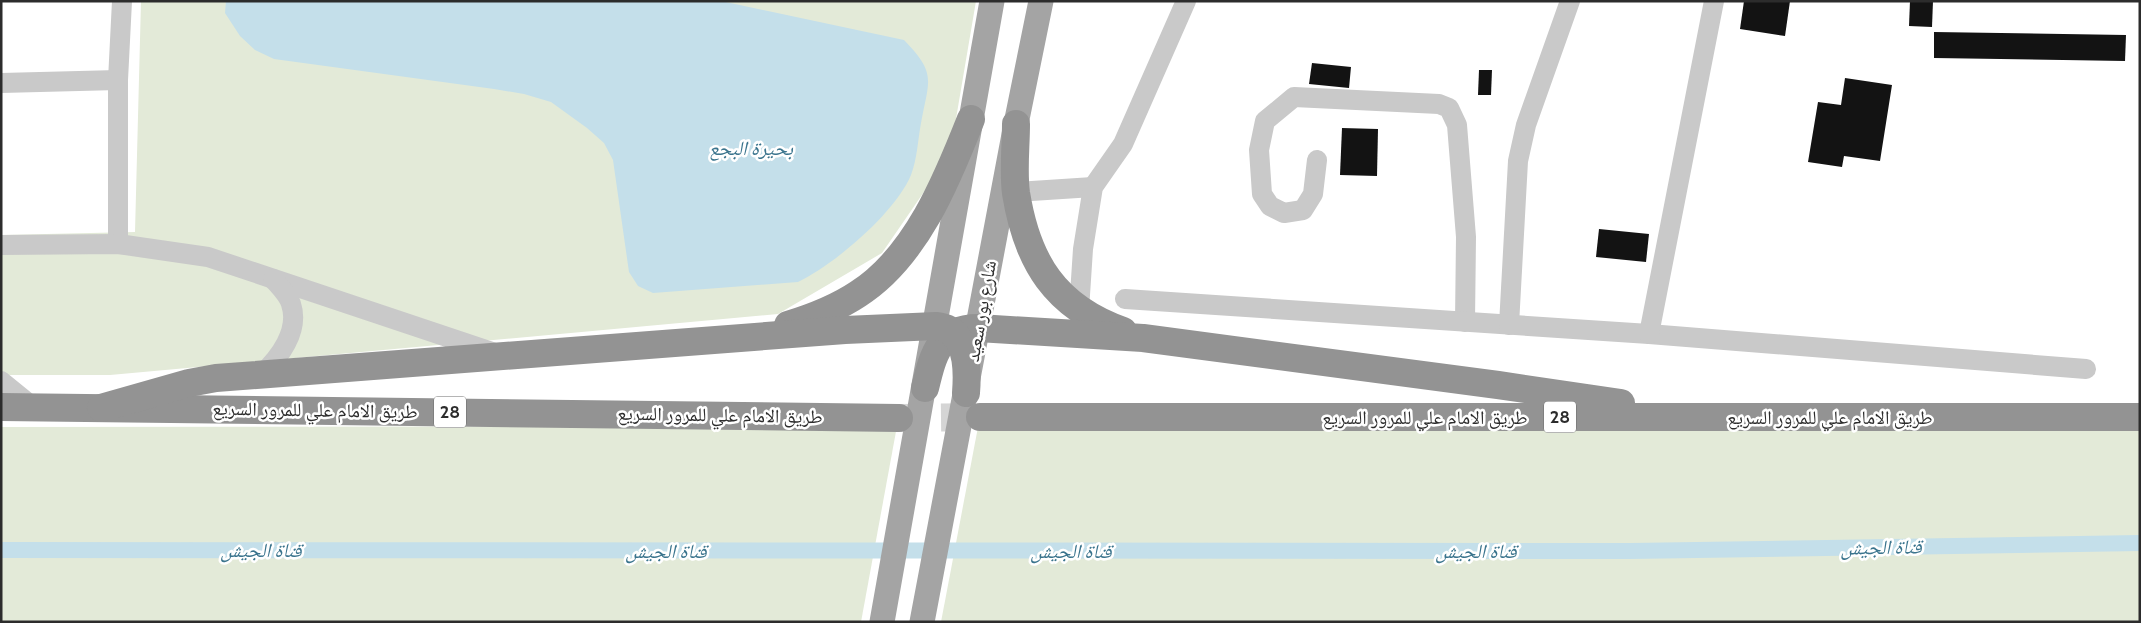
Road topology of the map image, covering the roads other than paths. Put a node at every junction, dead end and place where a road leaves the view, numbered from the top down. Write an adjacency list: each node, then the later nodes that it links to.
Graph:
1 (122, 1): 7 (street)
2 (992, 1): 9 (main road)
3 (1041, 1): 10 (main road, شارع بور سعيد)
4 (1186, 1): 12 (street)
5 (1570, 1): 20 (street)
6 (1714, 1): 21 (street)
7 (118, 80): 8 (street); 14 (street)
8 (1, 83)
9 (971, 119): 22 (highway); 23 (main road)
10 (1016, 124): 13 (highway); 23 (main road, شارع بور سعيد)
11 (1317, 160): 19 (street)
12 (1093, 187): 13 (street); 18 (street)
13 (1016, 192): 18 (highway)
14 (118, 244): 15 (street); 16 (street)
15 (1, 245)
16 (273, 279): 25 (street); 27 (street)
17 (1125, 299): 19 (street)
18 (1079, 310): 24 (highway)
19 (1465, 322): 20 (street)
20 (1509, 325): 21 (street)
21 (1649, 334): 26 (street)
22 (751, 337): 23 (highway); 25 (highway)
23 (954, 337): 24 (highway); 29 (highway); 30 (highway)
24 (1143, 338): 35 (highway)
25 (506, 357): 27 (highway)
26 (2086, 369)
27 (261, 375): 33 (highway)
28 (1, 381): 32 (street)
29 (925, 388): 38 (main road)
30 (966, 393): 39 (main road)
31 (1, 407): 32 (highway, طريق الامام علي للمرور السريع / 28)
32 (34, 407): 33 (highway, طريق الامام علي للمرور السريع / 28)
33 (100, 408): 37 (highway, طريق الامام علي للمرور السريع / 28)
34 (980, 417): 35 (highway, طريق الامام علي للمرور السريع / 28)
35 (1714, 417): 36 (highway, طريق الامام علي للمرور السريع / 28)
36 (2140, 417)
37 (899, 418)
38 (882, 622)
39 (922, 622)

